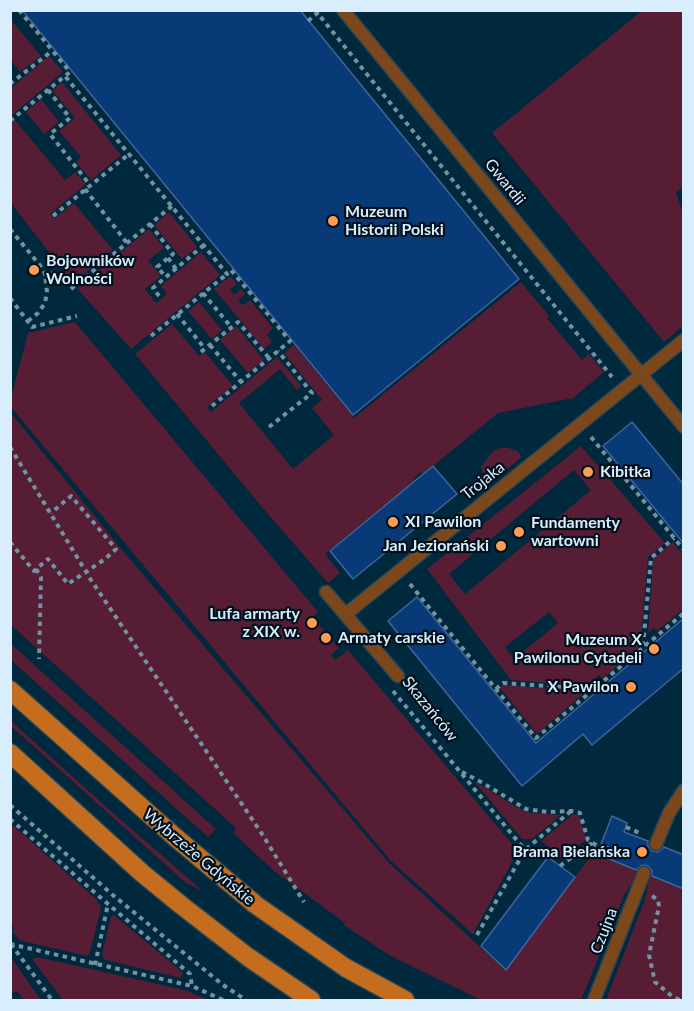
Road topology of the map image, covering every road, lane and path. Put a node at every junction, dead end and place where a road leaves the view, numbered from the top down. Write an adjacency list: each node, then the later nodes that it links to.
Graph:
1 (19, 10): 5 (path)
2 (343, 10): 38 (lane, Gwardii)
3 (318, 12): 4 (path); 39 (path)
4 (308, 21)
5 (52, 51): 6 (path); 7 (path)
6 (65, 76): 8 (path); 10 (path)
7 (10, 84)
8 (48, 90): 9 (path); 11 (path)
9 (10, 121)
10 (129, 154): 11 (path); 13 (path)
11 (90, 185): 12 (path)
12 (85, 189): 14 (path); 17 (path)
13 (171, 206): 15 (path); 18 (path)
14 (53, 216)
15 (150, 224): 17 (path); 19 (path)
16 (10, 229): 22 (path)
17 (127, 243): 25 (path)
18 (204, 246): 20 (path); 23 (path)
19 (168, 258): 20 (path); 24 (path)
20 (176, 268): 24 (path)
21 (57, 273): 22 (path)
22 (45, 274): 31 (path)
23 (227, 274): 26 (path); 36 (path)
24 (166, 277): 27 (path)
25 (71, 289)
26 (203, 293): 29 (path); 32 (path)
27 (159, 296)
28 (10, 298): 31 (path)
29 (177, 314): 33 (path); 35 (path)
30 (77, 316): 31 (path)
31 (28, 321)
32 (231, 327): 35 (path); 37 (path)
33 (151, 336)
34 (684, 340): 38 (lane, Trojaka)
35 (210, 345): 40 (path)
36 (278, 351): 37 (path); 42 (path)
37 (269, 358): 40 (path)
38 (640, 375): 43 (lane); 55 (lane, Trojaka)
39 (612, 377)
40 (241, 382): 41 (path)
41 (212, 406)
42 (269, 428)
43 (684, 428)
44 (589, 434): 47 (path)
45 (10, 447): 46 (path)
46 (51, 513): 51 (path); 51 (path)
47 (674, 538): 49 (path); 56 (path)
48 (10, 542): 50 (path)
49 (684, 550)
50 (36, 569): 51 (path); 57 (path)
51 (86, 571): 75 (path)
52 (407, 581): 59 (path)
53 (326, 592): 55 (lane, Skazańców)
54 (684, 613): 56 (path)
55 (346, 614): 58 (lane, Skazańców)
56 (643, 647): 60 (path)
57 (39, 659)
58 (398, 676): 63 (path, Skazańców)
59 (496, 688): 60 (path); 60 (path)
60 (593, 689)
61 (10, 690): 85 (main road, Wybrzeże Gdyńskie)
62 (10, 753): 84 (main road)
63 (458, 770): 66 (path); 71 (path, Skazańców)
64 (684, 790): 69 (lane)
65 (10, 805): 83 (path)
66 (571, 811): 68 (path); 71 (path)
67 (10, 819): 76 (path)
68 (592, 843): 70 (path); 72 (path)
69 (656, 844)
70 (606, 846)
71 (525, 850): 77 (path)
72 (560, 866)
73 (644, 873): 74 (lane, Czujna)
74 (638, 890): 86 (lane, Czujna); 87 (path)
75 (304, 902)
76 (108, 904): 79 (path); 80 (path)
77 (477, 935)
78 (11, 944): 79 (path); 81 (path)
79 (95, 965): 80 (path)
80 (192, 986): 82 (path)
81 (52, 1000)
82 (223, 1000)
83 (246, 1000)
84 (311, 1000)
85 (405, 1000)
86 (594, 1000)
87 (681, 1000)

